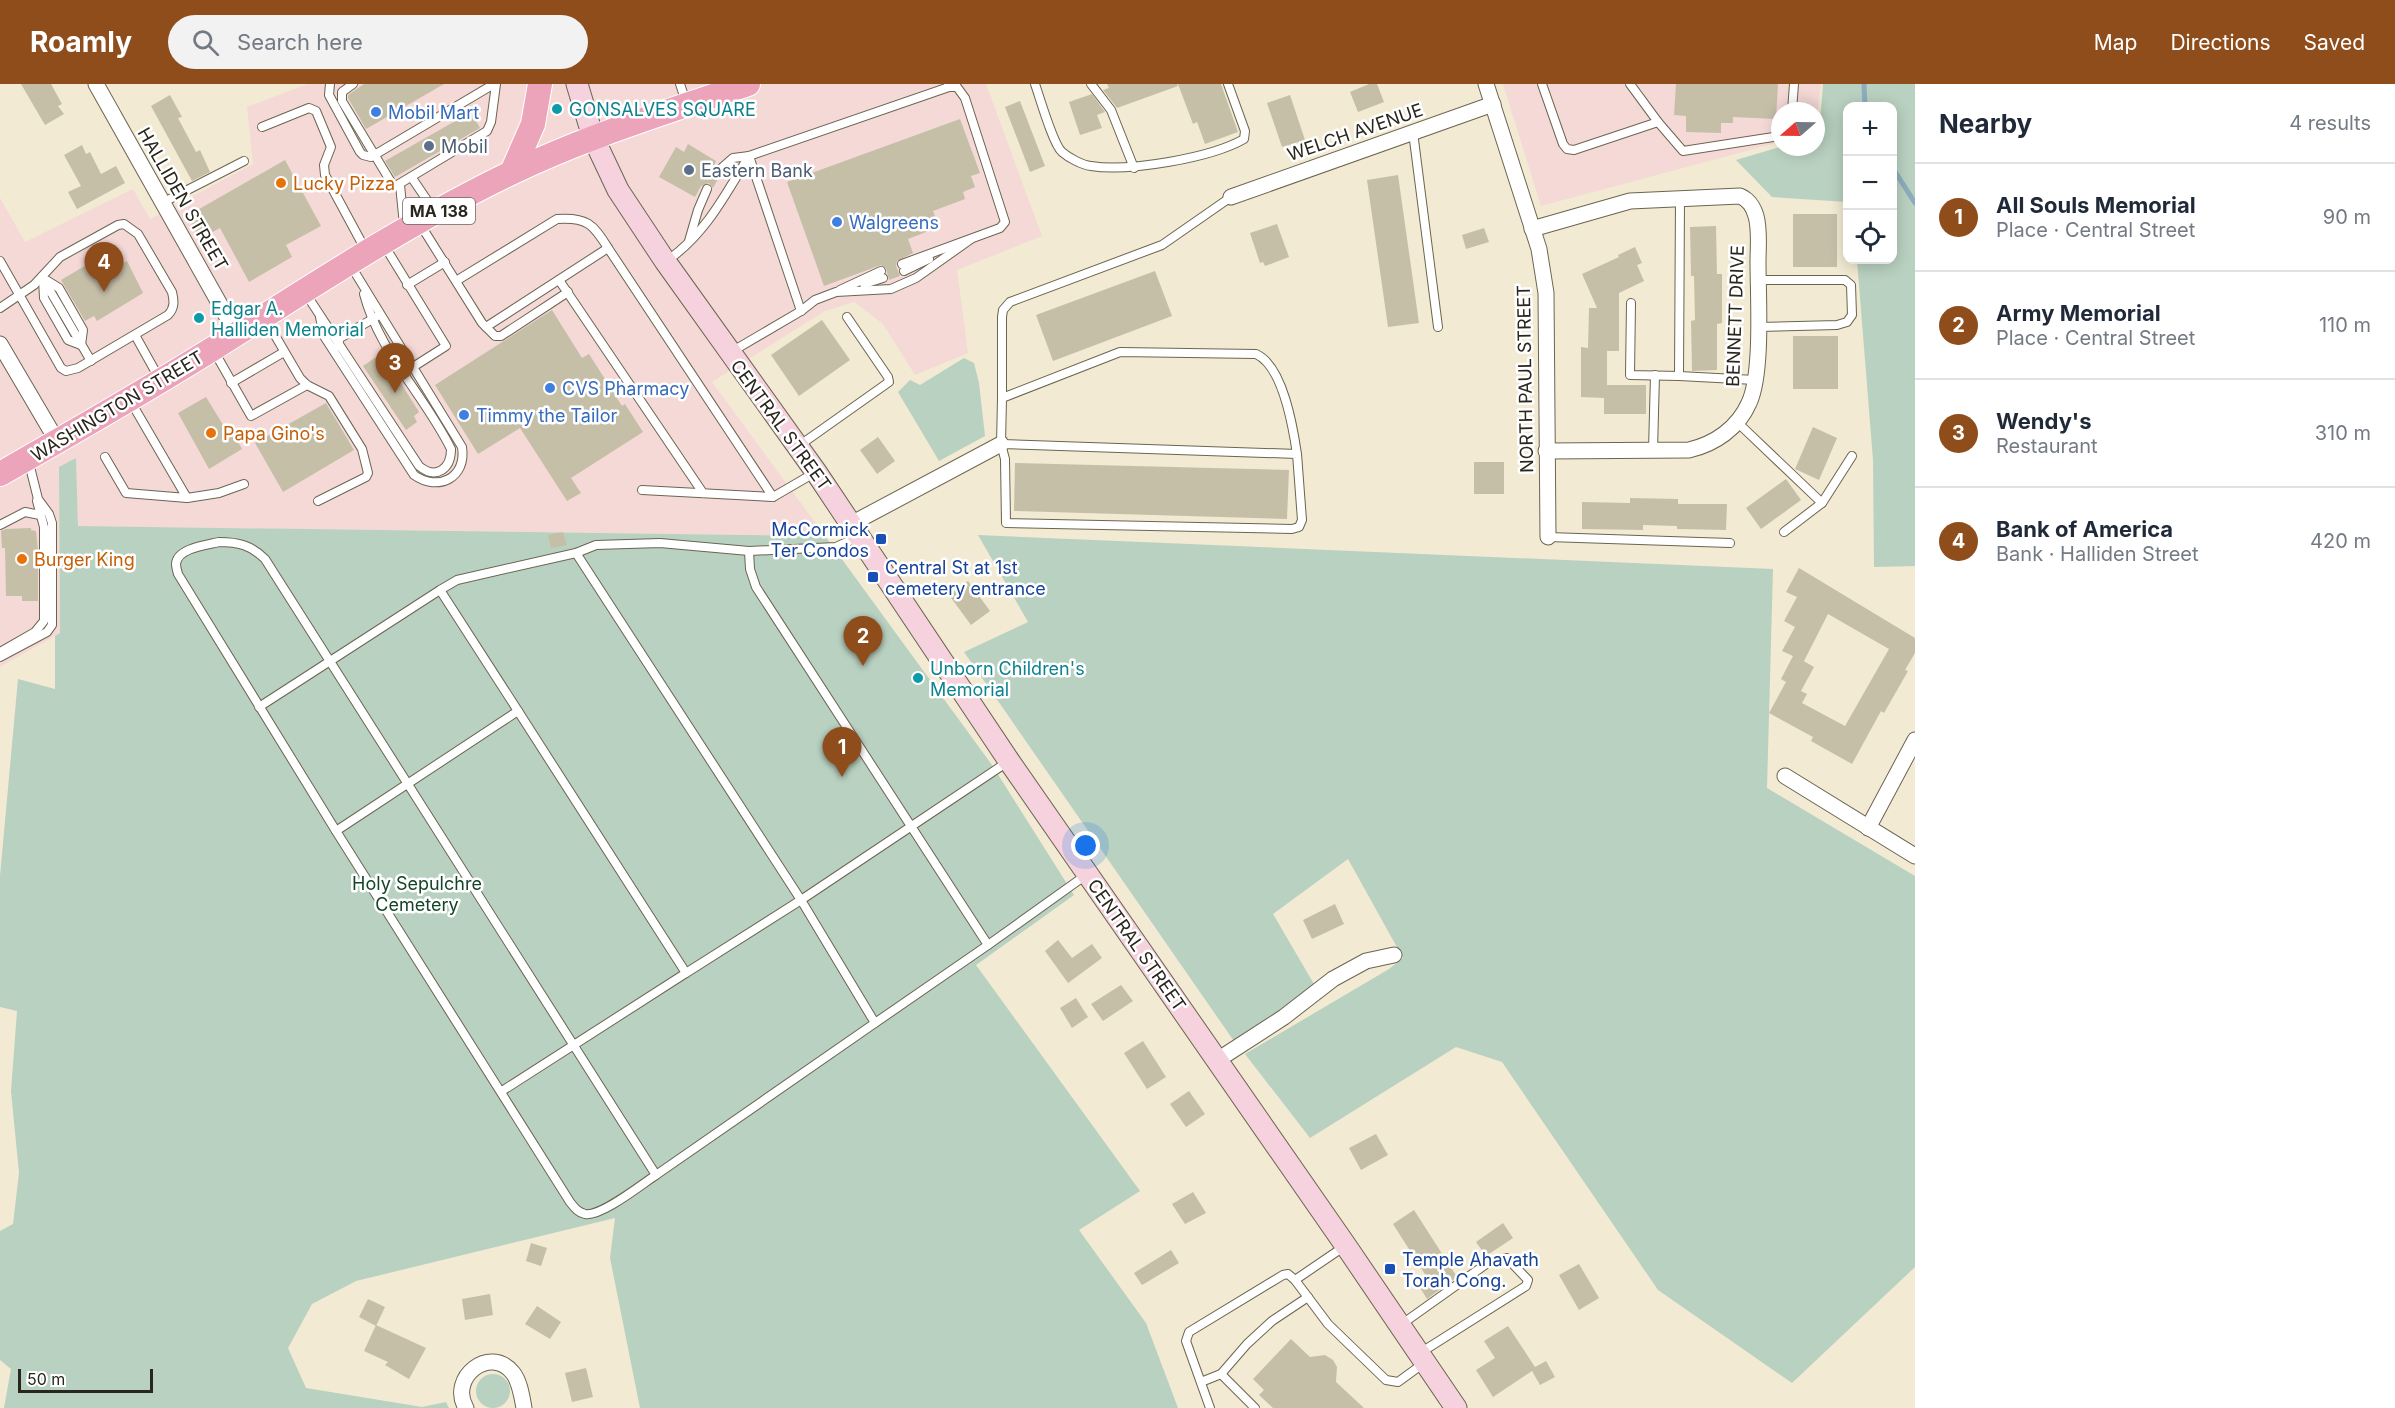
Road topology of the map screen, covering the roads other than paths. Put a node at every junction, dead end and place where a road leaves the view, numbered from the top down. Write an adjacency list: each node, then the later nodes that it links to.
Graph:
1 (96, 84): 35 (street, HALLIDEN STREET)
2 (330, 84): 24 (lane)
3 (353, 84): 24 (lane)
4 (495, 84): 24 (lane); 30 (lane)
5 (540, 84): 29 (main road)
6 (577, 84): 22 (main road, CENTRAL STREET)
7 (1035, 84): 27 (lane)
8 (1091, 84): 27 (lane)
9 (1228, 84): 27 (lane)
10 (1486, 84): 18 (street, NORTH PAUL STREET)
11 (1542, 84): 19 (lane)
12 (1630, 84): 19 (lane)
13 (1794, 84): 17 (lane)
14 (949, 85): 25 (lane); 38 (lane)
15 (734, 86): 16 (main road, WASHINGTON STREET / MA 138)
16 (684, 95): 22 (main road, WASHINGTON STREET / MA 138)
17 (1793, 102)
18 (1493, 104): 21 (street, WELCH AVENUE); 37 (street, NORTH PAUL STREET)
19 (1658, 122): 23 (lane)
20 (262, 127): 41 (lane)
21 (1413, 132): 33 (street, WELCH AVENUE); 66 (lane)
22 (594, 137): 29 (main road, WASHINGTON STREET / MA 138); 43 (main road, CENTRAL STREET)
23 (1771, 137)
24 (374, 155): 31 (lane)
25 (749, 156): 28 (lane); 39 (lane); 59 (lane)
26 (244, 161): 35 (lane)
27 (1134, 168)
28 (717, 171)
29 (512, 172): 36 (main road, WASHINGTON STREET / MA 138)
30 (412, 178): 31 (lane); 36 (lane)
31 (400, 185): 36 (lane)
32 (707, 189): 39 (lane)
33 (1231, 197): 85 (lane)
34 (1680, 199): 37 (street); 49 (street, BENNETT DRIVE); 79 (lane)
35 (162, 203): 68 (street, HALLIDEN STREET)
36 (420, 222): 41 (main road, WASHINGTON STREET / MA 138); 44 (lane)
37 (1532, 229): 91 (street, NORTH PAUL STREET)
38 (971, 239): 45 (lane); 55 (lane)
39 (687, 246): 43 (lane)
40 (608, 248): 48 (lane); 50 (lane); 102 (lane)
41 (367, 253): 51 (lane); 52 (lane); 53 (main road, WASHINGTON STREET / MA 138)
42 (0, 261): 56 (lane)
43 (665, 261): 74 (main road, CENTRAL STREET)
44 (445, 262): 50 (lane); 51 (lane)
45 (903, 267)
46 (882, 274): 55 (lane)
47 (42, 277): 56 (lane); 69 (lane); 76 (lane)
48 (559, 280): 54 (lane); 65 (lane)
49 (1758, 280): 67 (street, BENNETT DRIVE); 67 (lane)
50 (456, 281): 65 (lane)
51 (407, 285): 77 (lane)
52 (363, 287): 63 (lane); 64 (lane)
53 (304, 290): 60 (main road, WASHINGTON STREET / MA 138); 61 (lane)
54 (568, 292): 65 (lane); 100 (lane)
55 (836, 292): 59 (lane)
56 (20, 296): 58 (lane); 76 (lane)
57 (1631, 303): 78 (lane)
58 (0, 308)
59 (801, 311): 74 (lane)
60 (263, 316): 68 (main road, WASHINGTON STREET / MA 138); 73 (lane)
61 (320, 317): 70 (lane); 75 (lane)
62 (848, 317): 89 (lane)
63 (372, 318): 64 (lane); 70 (lane); 70 (lane)
64 (385, 321): 77 (lane)
65 (486, 327)
66 (1438, 327)
67 (1758, 327): 81 (street, BENNETT DRIVE)
68 (236, 333): 72 (main road, WASHINGTON STREET / MA 138)
69 (135, 335): 76 (lane); 80 (lane)
70 (338, 342): 75 (lane)
71 (0, 344): 87 (street)
72 (213, 349): 80 (main road, WASHINGTON STREET / MA 138); 82 (lane)
73 (284, 352): 82 (lane); 83 (lane)
74 (730, 353): 89 (main road, CENTRAL STREET)
75 (339, 359): 77 (lane)
76 (91, 361)
77 (413, 367)
78 (1655, 375): 79 (lane); 90 (lane)
79 (1679, 376): 81 (lane)
80 (160, 379): 84 (main road, WASHINGTON STREET / MA 138)
81 (1755, 380): 86 (street, BENNETT DRIVE)
82 (231, 383): 83 (lane)
83 (307, 385): 104 (lane)
84 (129, 398): 87 (main road, WASHINGTON STREET / MA 138); 103 (lane)
85 (1002, 398): 88 (lane); 92 (lane)
86 (1737, 422): 90 (street, BENNETT DRIVE); 105 (lane)
87 (57, 441): 95 (main road, WASHINGTON STREET / MA 138)
88 (1001, 444): 92 (lane); 92 (lane); 108 (street)
89 (798, 446): 96 (main road, CENTRAL STREET)
90 (1653, 450): 91 (street, BENNETT DRIVE)
91 (1546, 451): 110 (street, NORTH PAUL STREET)
92 (1297, 454)
93 (1852, 456): 105 (lane)
94 (105, 457): 103 (lane)
95 (28, 458): 97 (main road, WASHINGTON STREET / MA 138); 101 (lane)
96 (816, 472): 102 (lane); 108 (main road, CENTRAL STREET)
97 (0, 474)
98 (244, 484): 103 (lane)
99 (642, 490): 100 (lane)
100 (703, 493): 102 (lane)
101 (36, 494): 106 (lane); 116 (lane)
102 (773, 497)
103 (187, 498)
104 (318, 501)
105 (1822, 503): 109 (lane)
106 (40, 515): 107 (lane); 115 (lane)
107 (0, 525)
108 (855, 530): 112 (lane); 121 (main road, CENTRAL STREET)
109 (1784, 532)
110 (1548, 537): 111 (lane)
111 (1730, 543)
112 (749, 550): 113 (lane); 124 (lane)
113 (576, 553): 114 (lane); 129 (lane)
114 (440, 590): 117 (lane); 119 (lane)
115 (0, 652)
116 (0, 657)
117 (330, 660): 118 (lane); 118 (lane); 123 (lane)
118 (259, 707): 126 (lane)
119 (518, 711): 123 (lane); 132 (lane)
120 (1915, 740): 125 (street)
121 (1010, 761): 124 (lane); 128 (main road, CENTRAL STREET)
122 (1785, 776): 125 (street)
123 (407, 783): 126 (lane); 134 (lane)
124 (910, 827): 129 (lane); 130 (lane)
125 (1868, 828): 127 (street)
126 (336, 831): 136 (lane)
127 (1915, 856)
128 (1088, 874): 130 (lane); 135 (main road, CENTRAL STREET)
129 (801, 900): 132 (lane); 133 (lane)
130 (988, 945): 133 (lane)
131 (1394, 955): 135 (street)
132 (686, 973): 134 (lane)
133 (875, 1023): 137 (lane)
134 (573, 1045): 136 (lane); 137 (lane)
135 (1216, 1061): 138 (main road, CENTRAL STREET)
136 (502, 1091): 137 (lane)
137 (656, 1175)
138 (1346, 1245): 139 (lane); 141 (main road, CENTRAL STREET)
139 (1295, 1280): 140 (lane); 144 (lane)
140 (1308, 1297): 142 (lane); 143 (lane)
141 (1400, 1325): 142 (main road, CENTRAL STREET); 142 (lane)
142 (1422, 1358): 149 (main road, CENTRAL STREET)
143 (1221, 1374): 144 (lane); 148 (lane)
144 (1201, 1382): 147 (lane)
145 (466, 1408): 146 (street)
146 (525, 1408)
147 (1210, 1408)
148 (1255, 1408)
149 (1456, 1408)

